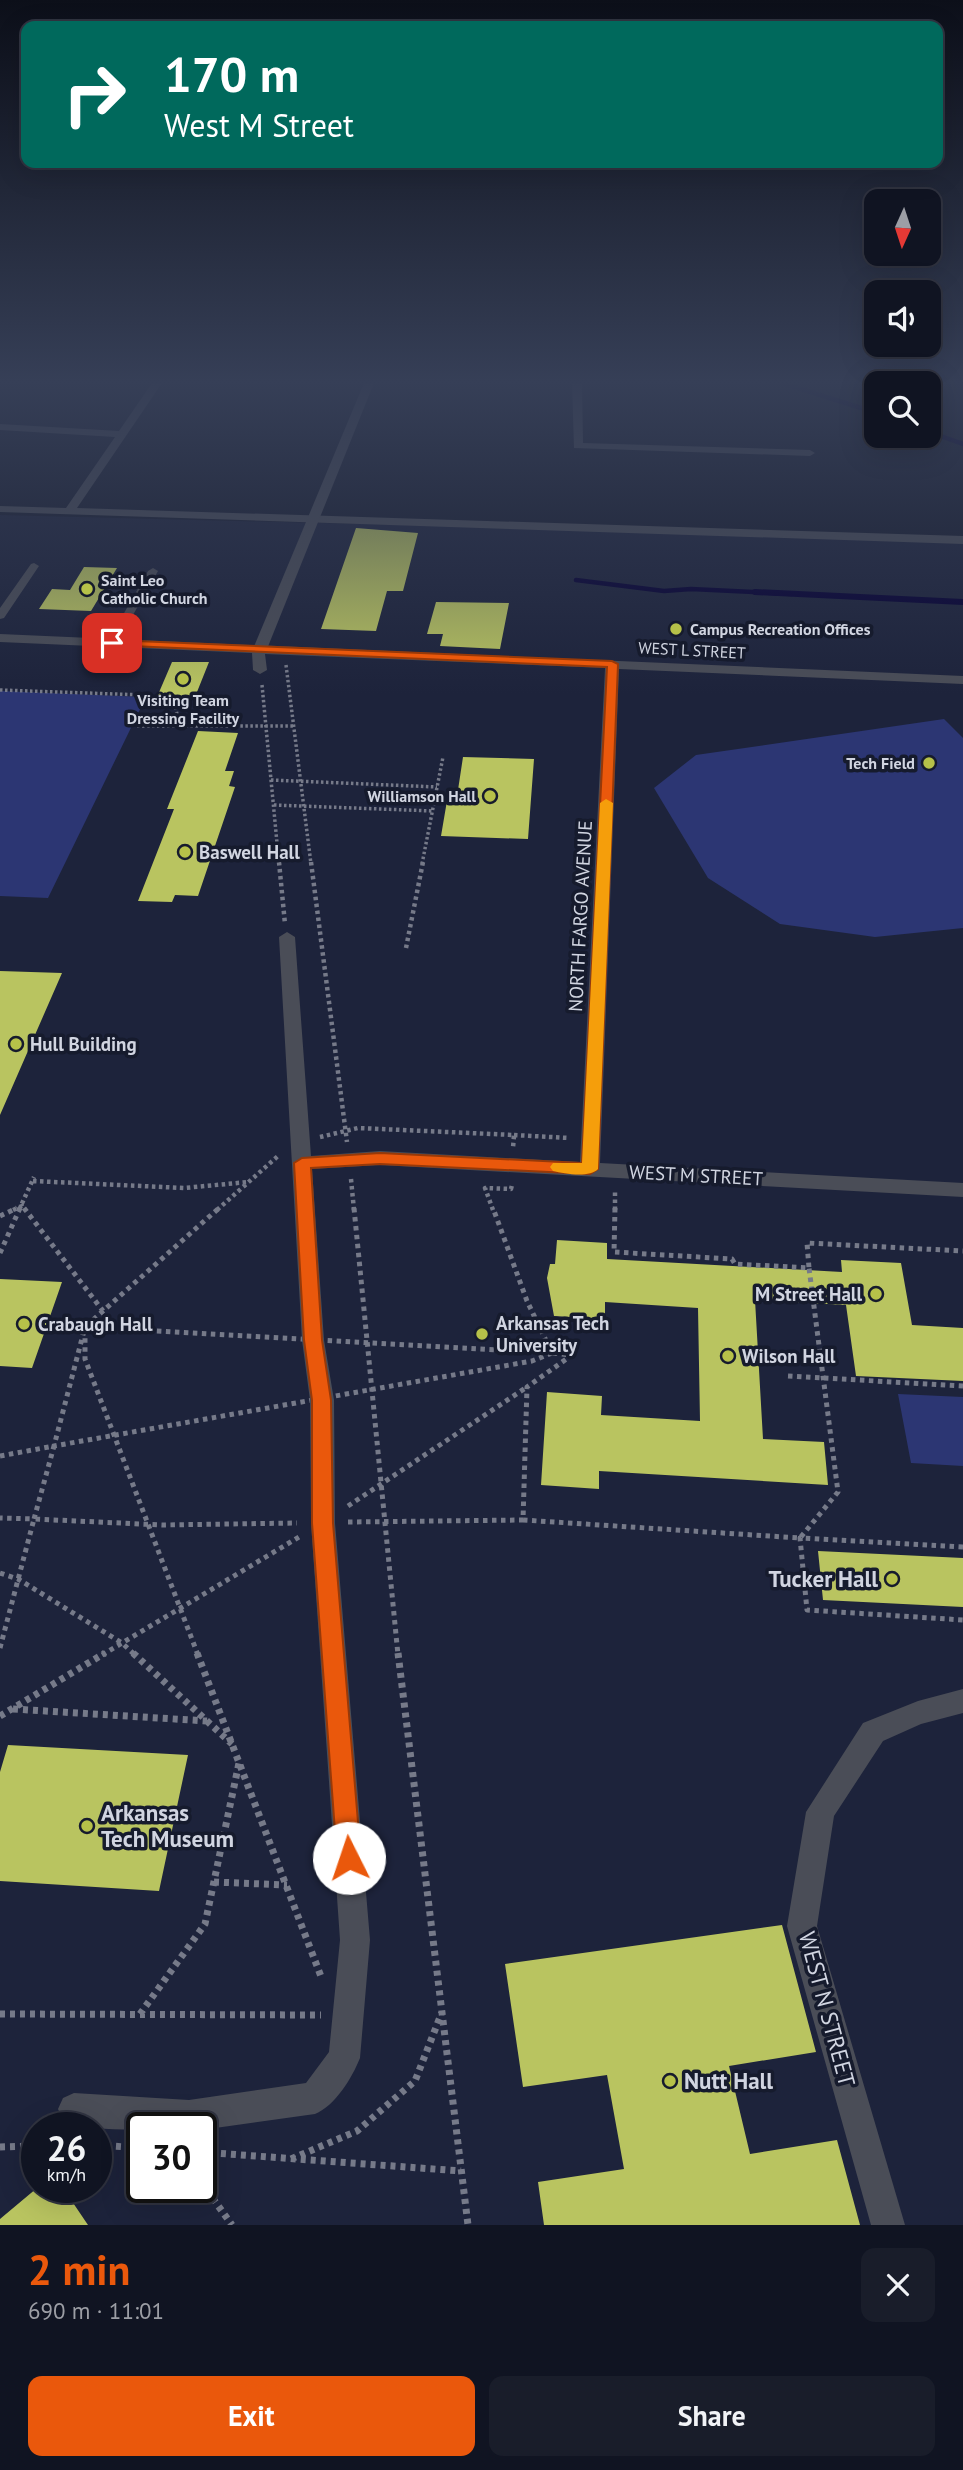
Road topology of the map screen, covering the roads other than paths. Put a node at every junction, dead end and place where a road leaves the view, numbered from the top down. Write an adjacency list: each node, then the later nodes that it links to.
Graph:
1 (86, 487): 4 (street)
2 (328, 487): 5 (street)
3 (0, 509): 4 (street)
4 (69, 511): 5 (street)
5 (315, 520): 6 (street); 12 (street)
6 (963, 540)
7 (34, 566): 9 (lane)
8 (153, 570): 11 (lane)
9 (0, 616)
10 (0, 638): 11 (street, WEST L STREET)
11 (112, 643): 12 (street, WEST L STREET)
12 (261, 649): 13 (street, WEST L STREET); 14 (street)
13 (612, 664): 15 (street, WEST L STREET); 18 (street, NORTH FARGO AVENUE)
14 (260, 670)
15 (963, 680)
16 (287, 937): 17 (street)
17 (302, 1152): 18 (street, WEST M STREET); 21 (street)
18 (590, 1169): 19 (street, WEST M STREET)
19 (963, 1190)
20 (963, 1701): 22 (street, WEST N STREET)
21 (74, 2109)
22 (888, 2225)

